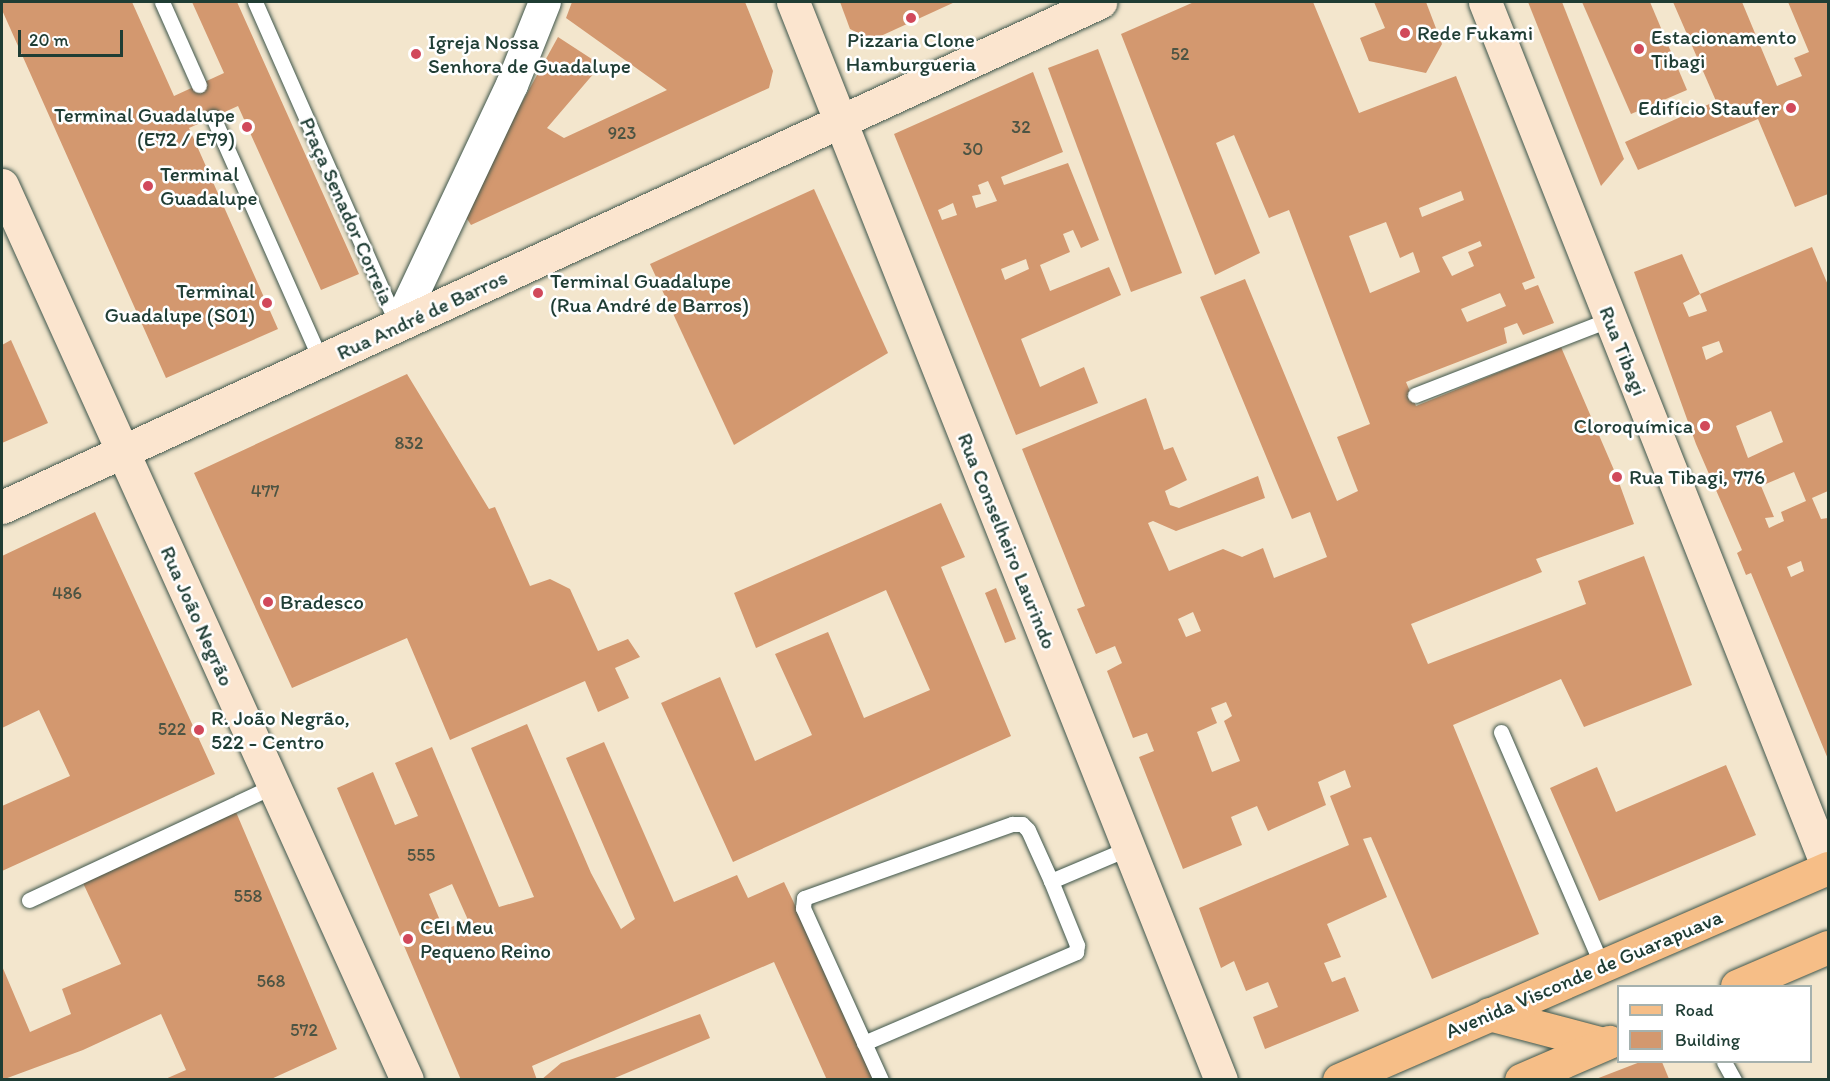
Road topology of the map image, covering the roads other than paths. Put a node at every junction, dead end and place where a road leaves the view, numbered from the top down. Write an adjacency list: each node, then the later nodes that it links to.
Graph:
1 (162, 2): 7 (lane)
2 (255, 2): 12 (lane, Praça Senador Correia)
3 (544, 2): 12 (street, Praça Senador Correia)
4 (794, 2): 9 (main road, Rua Conselheiro Laurindo)
5 (1100, 2): 9 (main road, Rua André de Barros)
6 (1485, 2): 11 (main road, Rua Tibagi)
7 (199, 85)
8 (213, 117): 13 (lane)
9 (840, 120): 12 (main road, Rua André de Barros); 19 (main road, Rua Conselheiro Laurindo)
10 (4, 196): 15 (main road, Rua João Negrão)
11 (1611, 319): 14 (lane); 20 (main road, Rua Tibagi)
12 (398, 326): 13 (main road, Rua André de Barros)
13 (321, 362): 15 (main road, Rua André de Barros)
14 (1415, 395)
15 (124, 454): 16 (main road, Rua André de Barros); 18 (main road, Rua João Negrão)
16 (2, 507)
17 (1501, 732): 24 (lane)
18 (274, 786): 22 (lane); 30 (main road, Rua João Negrão)
19 (1129, 848): 21 (lane); 32 (main road, Rua Conselheiro Laurindo)
20 (1828, 868): 24 (main road, Avenida Visconde de Guarapuava)
21 (1051, 881): 28 (lane); 28 (lane)
22 (29, 900)
23 (1828, 947): 25 (main road)
24 (1602, 965): 26 (main road, Avenida Visconde de Guarapuava)
25 (1742, 985)
26 (1489, 1014): 27 (main road); 33 (main road, Avenida Visconde de Guarapuava)
27 (1611, 1041): 34 (main road)
28 (864, 1043): 31 (lane)
29 (1725, 1063): 35 (lane)
30 (407, 1080)
31 (881, 1080)
32 (1221, 1080)
33 (1339, 1080)
34 (1521, 1080)
35 (1734, 1080)

